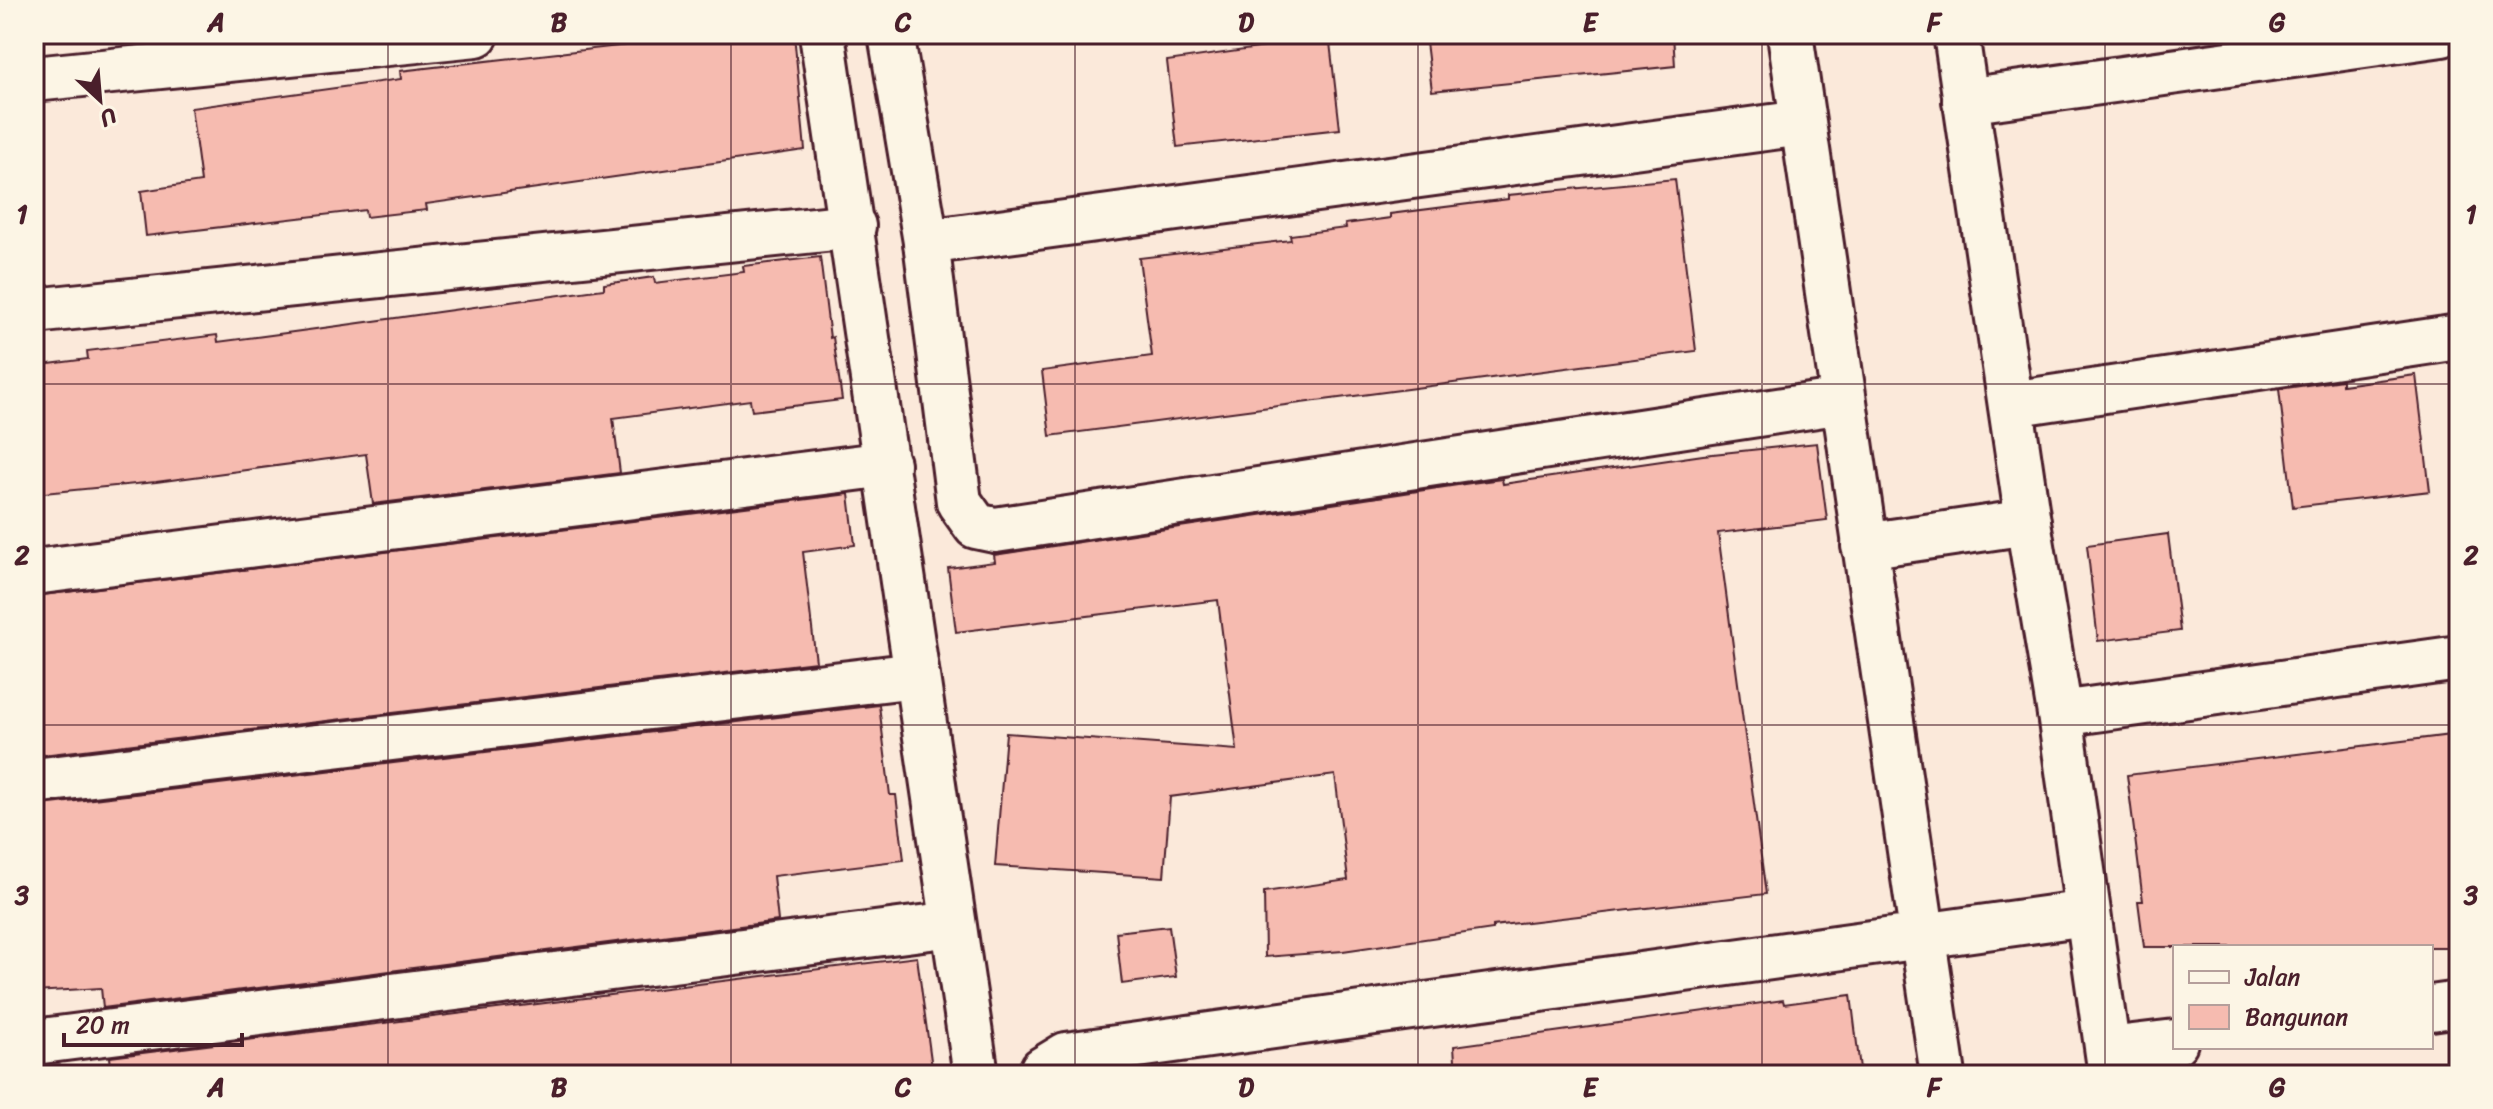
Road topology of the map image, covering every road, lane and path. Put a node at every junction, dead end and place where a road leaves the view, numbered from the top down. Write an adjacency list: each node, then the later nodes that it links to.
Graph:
1 (476, 34): 7 (street)
2 (822, 34): 10 (street)
3 (891, 34): 11 (street)
4 (1790, 34): 9 (street)
5 (1956, 34): 8 (street)
6 (2442, 34): 8 (street)
7 (34, 79)
8 (1965, 101): 15 (street)
9 (1802, 123): 11 (street); 14 (street)
10 (853, 226): 12 (street); 16 (street)
11 (926, 242): 14 (street)
12 (34, 311)
13 (2459, 337): 15 (street)
14 (1843, 401): 18 (street)
15 (2011, 404): 17 (street)
16 (887, 464): 19 (street); 21 (street)
17 (2028, 522): 18 (street); 22 (street)
18 (1864, 546): 26 (street)
19 (34, 572)
20 (2459, 658): 22 (street)
21 (916, 675): 23 (street); 25 (street)
22 (2060, 714): 24 (street)
23 (34, 781)
24 (2087, 913): 26 (street); 31 (street)
25 (953, 924): 29 (street); 32 (street)
26 (1924, 936): 33 (street); 34 (street)
27 (2459, 1004): 28 (street)
28 (2433, 1008)
29 (34, 1042)
30 (2173, 1043): 31 (street)
31 (2109, 1063)
32 (976, 1075)
33 (1042, 1075)
34 (1943, 1075)

